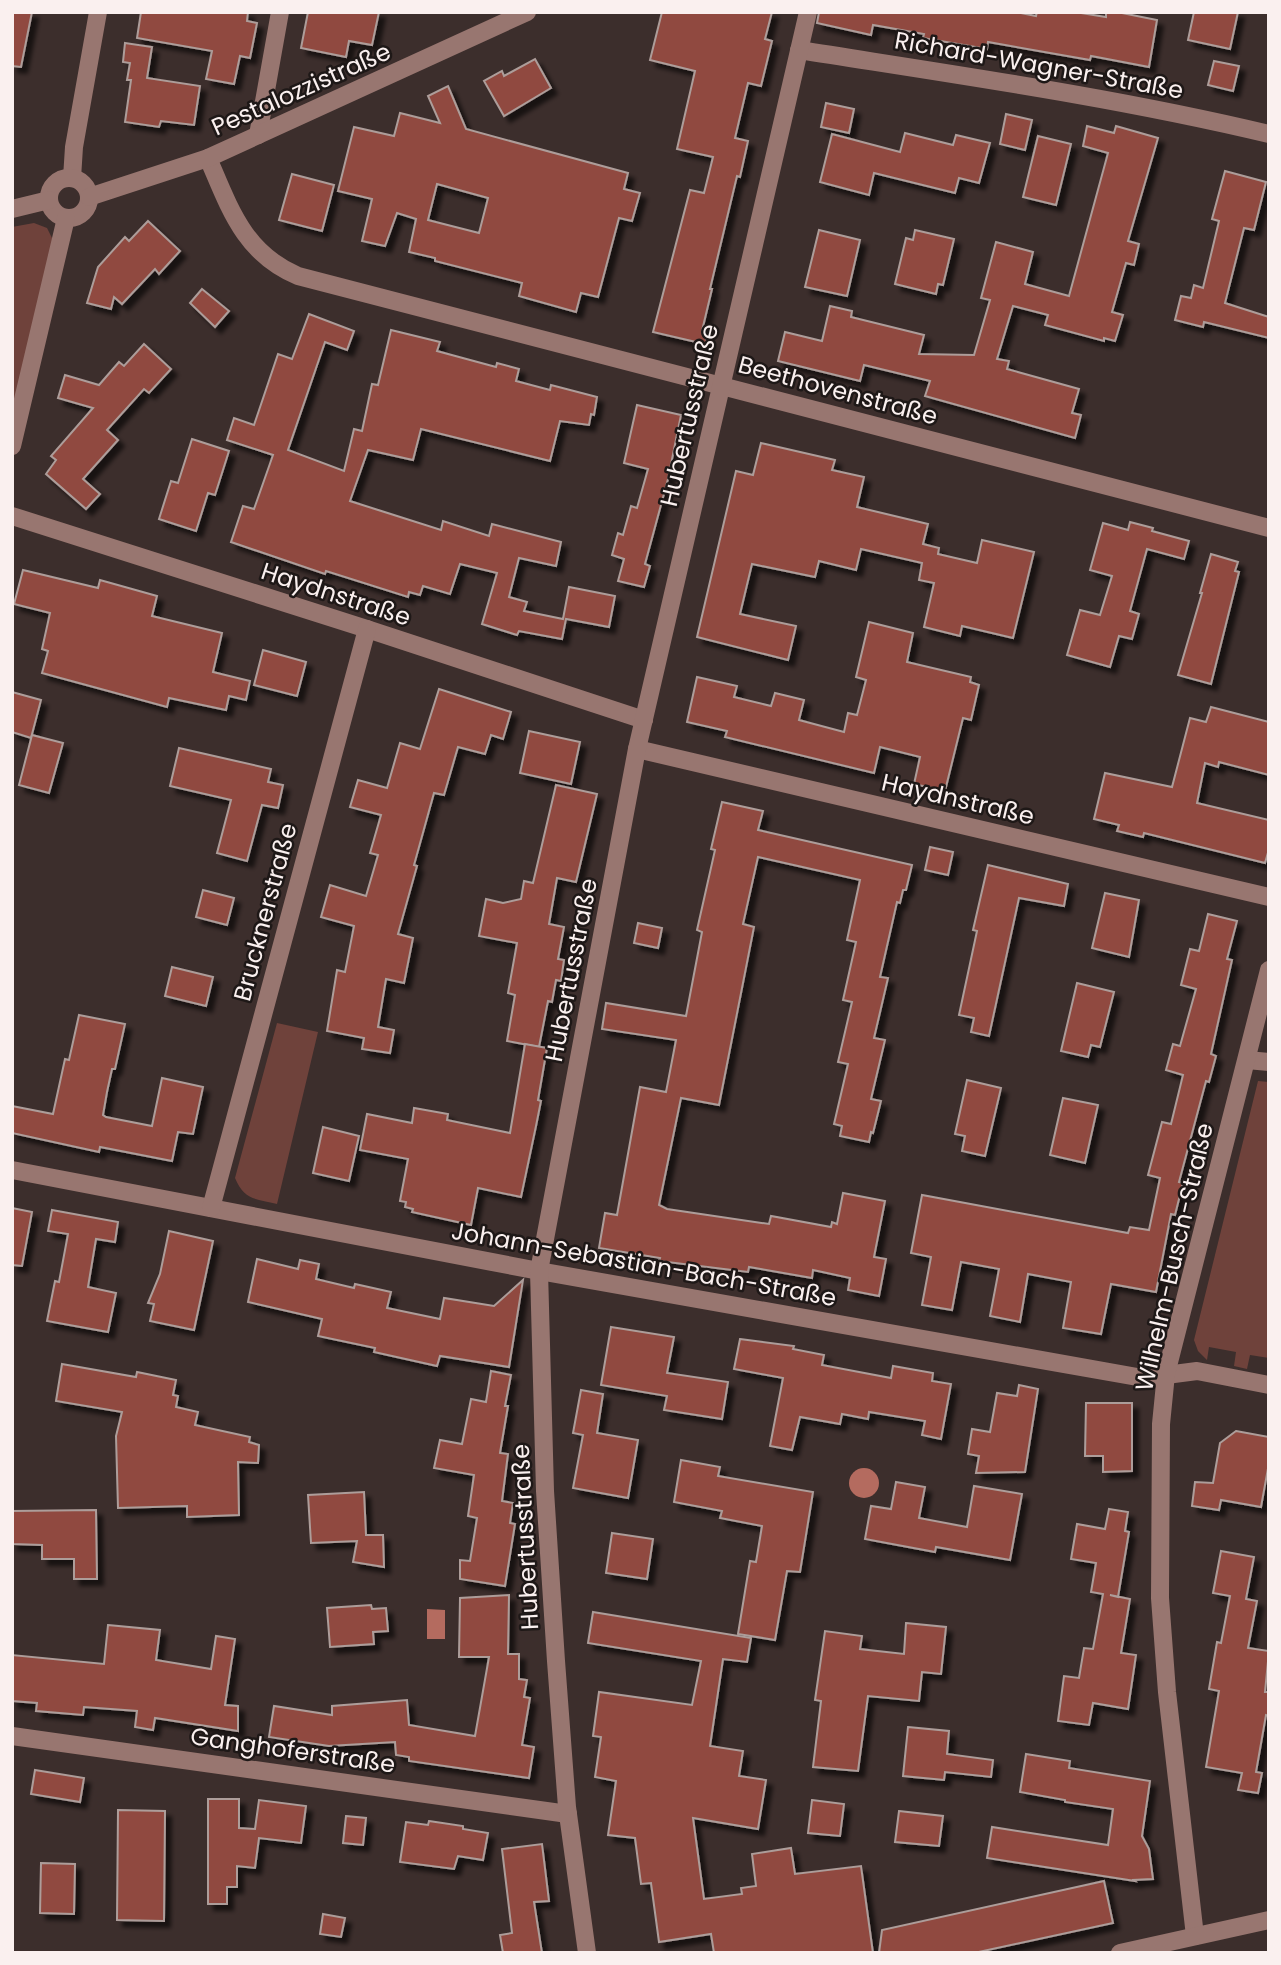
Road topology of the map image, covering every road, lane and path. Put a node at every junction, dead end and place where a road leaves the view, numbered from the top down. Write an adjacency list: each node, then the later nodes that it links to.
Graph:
1 (98, 12): 9 (street)
2 (281, 12): 7 (street)
3 (527, 12): 7 (street, Pestalozzistraße)
4 (808, 12): 5 (street, Hubertusstraße)
5 (799, 50): 6 (street, Richard-Wagner-Straße); 14 (street, Hubertusstraße)
6 (1269, 134)
7 (258, 135): 8 (street, Pestalozzistraße)
8 (208, 158): 10 (street, Pestalozzistraße); 14 (street, Beethovenstraße)
9 (72, 178): 10 (street); 11 (street)
10 (89, 197): 13 (street)
11 (49, 200): 12 (street); 13 (street)
12 (12, 209)
13 (66, 218): 15 (street)
14 (722, 384): 17 (street, Beethovenstraße); 19 (street, Hubertusstraße)
15 (12, 446)
16 (12, 516): 18 (street, Haydnstraße)
17 (1269, 527)
18 (367, 629): 19 (street, Haydnstraße); 26 (street, Brucknerstraße)
19 (644, 720): 20 (street, Hubertusstraße)
20 (637, 749): 21 (street, Haydnstraße); 27 (street, Hubertusstraße)
21 (1269, 897)
22 (1269, 970): 23 (street, Wilhelm-Busch-Straße)
23 (1247, 1060): 24 (street); 28 (street, Wilhelm-Busch-Straße)
24 (1269, 1062)
25 (12, 1170): 26 (street, Johann-Sebastian-Bach-Straße)
26 (211, 1208): 27 (street, Johann-Sebastian-Bach-Straße)
27 (539, 1271): 28 (street, Johann-Sebastian-Bach-Straße); 31 (street, Hubertusstraße)
28 (1166, 1374): 29 (street, Johann-Sebastian-Bach-Straße); 33 (street, Wilhelm-Busch-Straße)
29 (1269, 1385)
30 (12, 1736): 31 (street, Ganghoferstraße)
31 (568, 1814): 34 (street, Hubertusstraße)
32 (1269, 1920): 33 (street)
33 (1195, 1936): 35 (street)
34 (587, 1953)
35 (1120, 1953)

